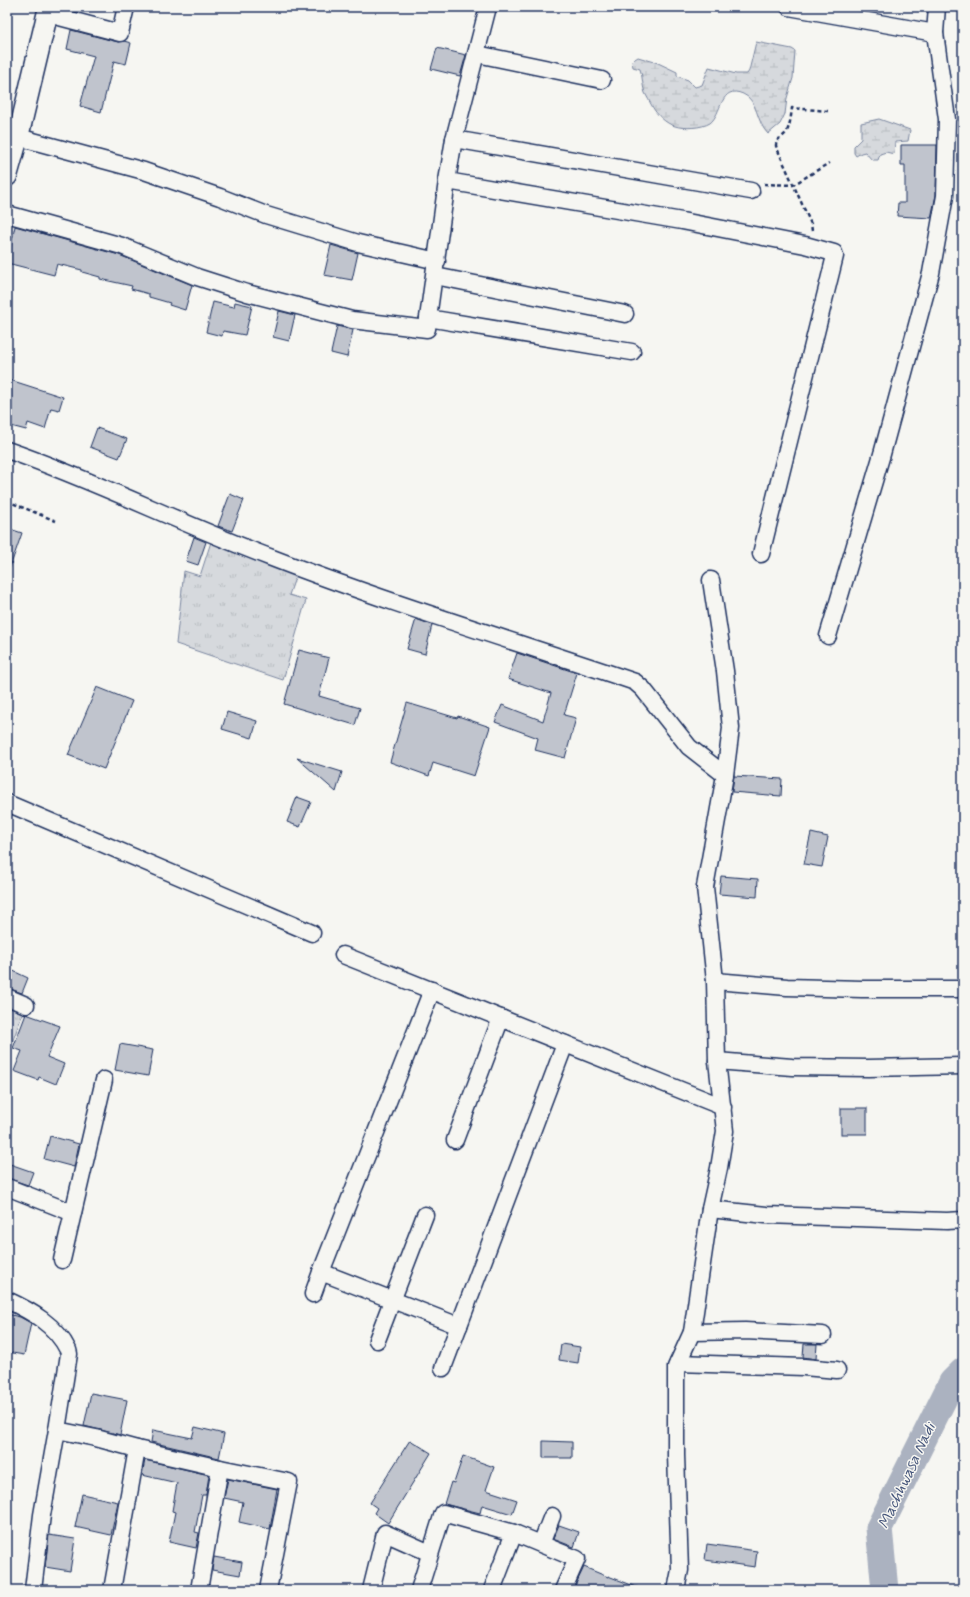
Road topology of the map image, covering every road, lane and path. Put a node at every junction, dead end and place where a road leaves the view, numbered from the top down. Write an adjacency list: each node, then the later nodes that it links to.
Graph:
1 (126, 7): 5 (street)
2 (488, 7): 7 (street)
3 (789, 7): 6 (street)
4 (937, 7): 6 (street)
5 (48, 11): 10 (main road)
6 (936, 33): 28 (street)
7 (477, 54): 8 (street); 11 (street)
8 (602, 80)
9 (828, 111): 15 (path)
10 (18, 137): 13 (main road); 19 (street)
11 (454, 139): 14 (street); 16 (street)
12 (829, 163): 15 (path)
13 (7, 176)
14 (447, 181): 18 (street); 19 (street)
15 (793, 185): 16 (path); 18 (path)
16 (746, 190)
17 (7, 214): 21 (street)
18 (815, 247): 26 (street)
19 (436, 268): 20 (street); 21 (street)
20 (625, 314)
21 (428, 318): 22 (street)
22 (632, 352)
23 (7, 450): 29 (street)
24 (7, 501): 25 (path)
25 (56, 521)
26 (761, 554)
27 (711, 580): 29 (street)
28 (828, 636)
29 (725, 775): 33 (street)
30 (7, 803): 31 (street)
31 (312, 933)
32 (343, 955): 35 (street)
33 (715, 981): 34 (street); 40 (street)
34 (963, 989)
35 (432, 990): 38 (street); 51 (street)
36 (7, 997): 37 (street)
37 (26, 1005)
38 (501, 1018): 39 (street); 44 (street)
39 (565, 1044): 43 (street); 55 (street)
40 (717, 1061): 41 (street); 43 (street)
41 (963, 1066)
42 (104, 1080): 47 (street)
43 (723, 1107): 46 (street)
44 (455, 1140)
45 (7, 1187): 47 (street)
46 (710, 1209): 49 (street); 56 (street)
47 (73, 1213): 50 (street)
48 (425, 1215): 54 (street)
49 (963, 1220)
50 (62, 1260)
51 (321, 1272): 52 (street); 54 (street)
52 (313, 1294)
53 (7, 1300): 62 (street)
54 (392, 1300): 55 (street); 58 (street)
55 (459, 1326): 60 (street)
56 (692, 1332): 57 (street); 59 (street)
57 (823, 1335)
58 (377, 1340)
59 (678, 1363): 61 (street); 77 (street)
60 (444, 1368)
61 (837, 1370)
62 (57, 1430): 63 (street); 69 (street)
63 (137, 1449): 64 (street); 70 (street)
64 (220, 1468): 71 (street); 72 (street)
65 (552, 1516): 67 (street)
66 (514, 1534): 67 (street); 68 (street); 75 (street)
67 (541, 1544): 76 (street)
68 (430, 1553): 73 (street); 74 (street)
69 (32, 1590)
70 (112, 1590)
71 (199, 1590)
72 (268, 1590)
73 (371, 1590)
74 (419, 1590)
75 (492, 1590)
76 (563, 1590)
77 (676, 1590)

